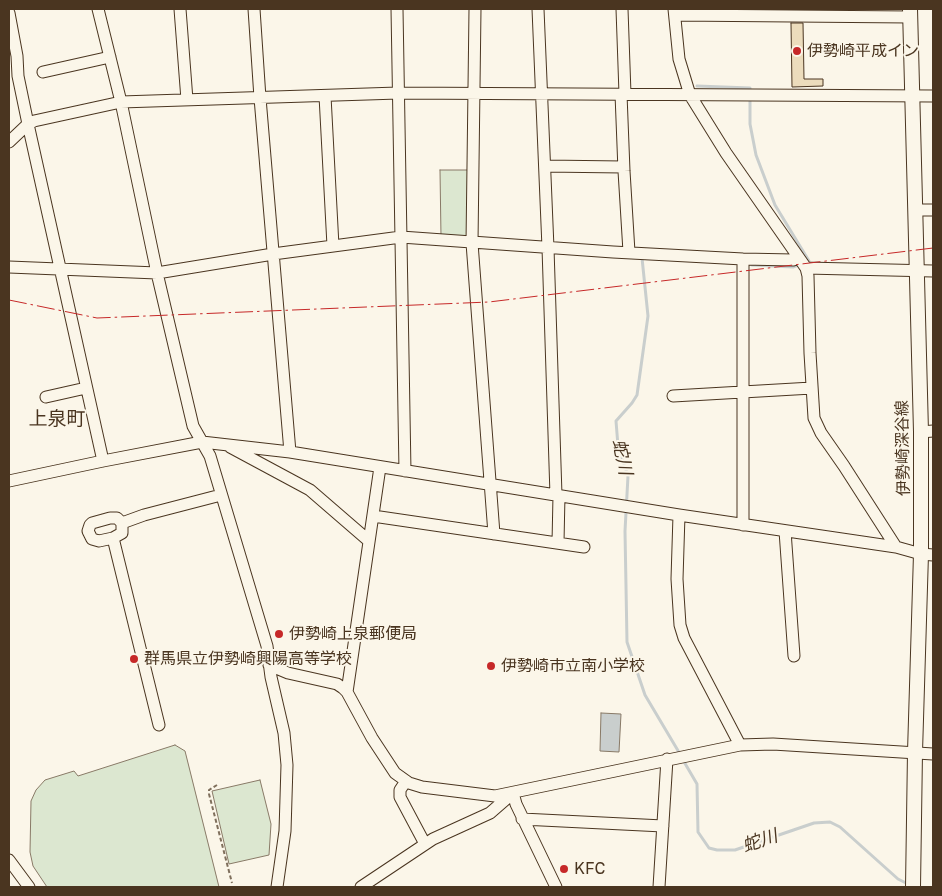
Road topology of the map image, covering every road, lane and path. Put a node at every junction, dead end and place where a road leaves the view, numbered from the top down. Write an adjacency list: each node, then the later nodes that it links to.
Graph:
1 (98, 9): 11 (street)
2 (180, 9): 23 (street)
3 (254, 9): 22 (street)
4 (397, 9): 14 (street)
5 (476, 9): 15 (street)
6 (538, 9): 16 (street)
7 (622, 9): 17 (street)
8 (674, 12): 10 (street); 18 (street)
9 (9, 13): 13 (street)
10 (910, 13): 20 (main road, 伊勢崎深谷線)
11 (110, 57): 12 (street); 24 (street)
12 (43, 72)
13 (13, 77): 25 (street)
14 (398, 93): 15 (street); 19 (street); 31 (street)
15 (474, 94): 16 (street); 32 (street)
16 (542, 94): 17 (street); 27 (street)
17 (623, 94): 18 (street); 28 (street)
18 (690, 94): 20 (street); 38 (street)
19 (324, 96): 22 (street); 33 (street)
20 (912, 96): 21 (street); 29 (main road, 伊勢崎深谷線)
21 (933, 96)
22 (260, 98): 23 (street); 36 (street)
23 (187, 100): 24 (street)
24 (121, 102): 25 (street); 43 (street)
25 (28, 124): 26 (street); 40 (street)
26 (9, 142)
27 (545, 166): 28 (street); 34 (street)
28 (623, 167): 35 (street)
29 (915, 210): 30 (street); 42 (main road, 伊勢崎深谷線)
30 (933, 210)
31 (401, 237): 32 (street); 33 (street); 55 (street)
32 (472, 243): 34 (street); 57 (street)
33 (333, 246): 36 (street)
34 (548, 248): 35 (street); 59 (street)
35 (629, 252): 37 (street)
36 (273, 254): 43 (street); 52 (street)
37 (743, 259): 38 (street); 46 (street)
38 (802, 263): 42 (street); 45 (street)
39 (9, 267): 40 (street)
40 (59, 268): 43 (street); 44 (street)
41 (933, 270): 42 (street)
42 (917, 271): 49 (main road, 伊勢崎深谷線)
43 (157, 272): 50 (street)
44 (86, 388): 48 (street); 53 (street)
45 (812, 388): 46 (street); 70 (street)
46 (743, 392): 47 (street); 63 (street)
47 (673, 396)
48 (46, 397)
49 (927, 431): 71 (main road, 伊勢崎深谷線)
50 (202, 442): 51 (street); 53 (street); 58 (street)
51 (227, 444): 52 (street); 67 (street)
52 (290, 452): 54 (street)
53 (103, 460): 56 (street)
54 (380, 467): 55 (street); 61 (street)
55 (405, 471): 57 (street)
56 (9, 481)
57 (490, 485): 59 (street); 65 (street)
58 (222, 494): 62 (street); 73 (street)
59 (557, 495): 60 (street); 68 (street)
60 (679, 515): 63 (street); 76 (street)
61 (373, 516): 65 (street); 67 (street)
62 (122, 523): 66 (street); 66 (street)
63 (742, 525): 64 (street)
64 (785, 531): 70 (street); 72 (street)
65 (494, 534): 68 (street)
66 (114, 538): 75 (street)
67 (369, 541): 74 (street)
68 (558, 543): 69 (street)
69 (584, 546)
70 (896, 547): 71 (street)
71 (927, 555): 77 (main road, 伊勢崎深谷線)
72 (794, 656)
73 (269, 665): 74 (street); 90 (street)
74 (347, 692): 80 (street)
75 (159, 725)
76 (740, 745): 77 (street); 79 (street)
77 (915, 752): 78 (street); 88 (main road, 伊勢崎深谷線)
78 (933, 754)
79 (671, 759): 82 (street); 84 (street)
80 (406, 781): 82 (street); 85 (street)
81 (217, 785): 87 (path)
82 (513, 793): 83 (street); 85 (street)
83 (522, 818): 84 (street); 92 (street)
84 (663, 826): 93 (street)
85 (425, 844): 91 (street)
86 (9, 860): 89 (street)
87 (232, 883)
88 (913, 883)
89 (30, 887)
90 (277, 887)
91 (361, 887)
92 (556, 887)
93 (659, 887)

